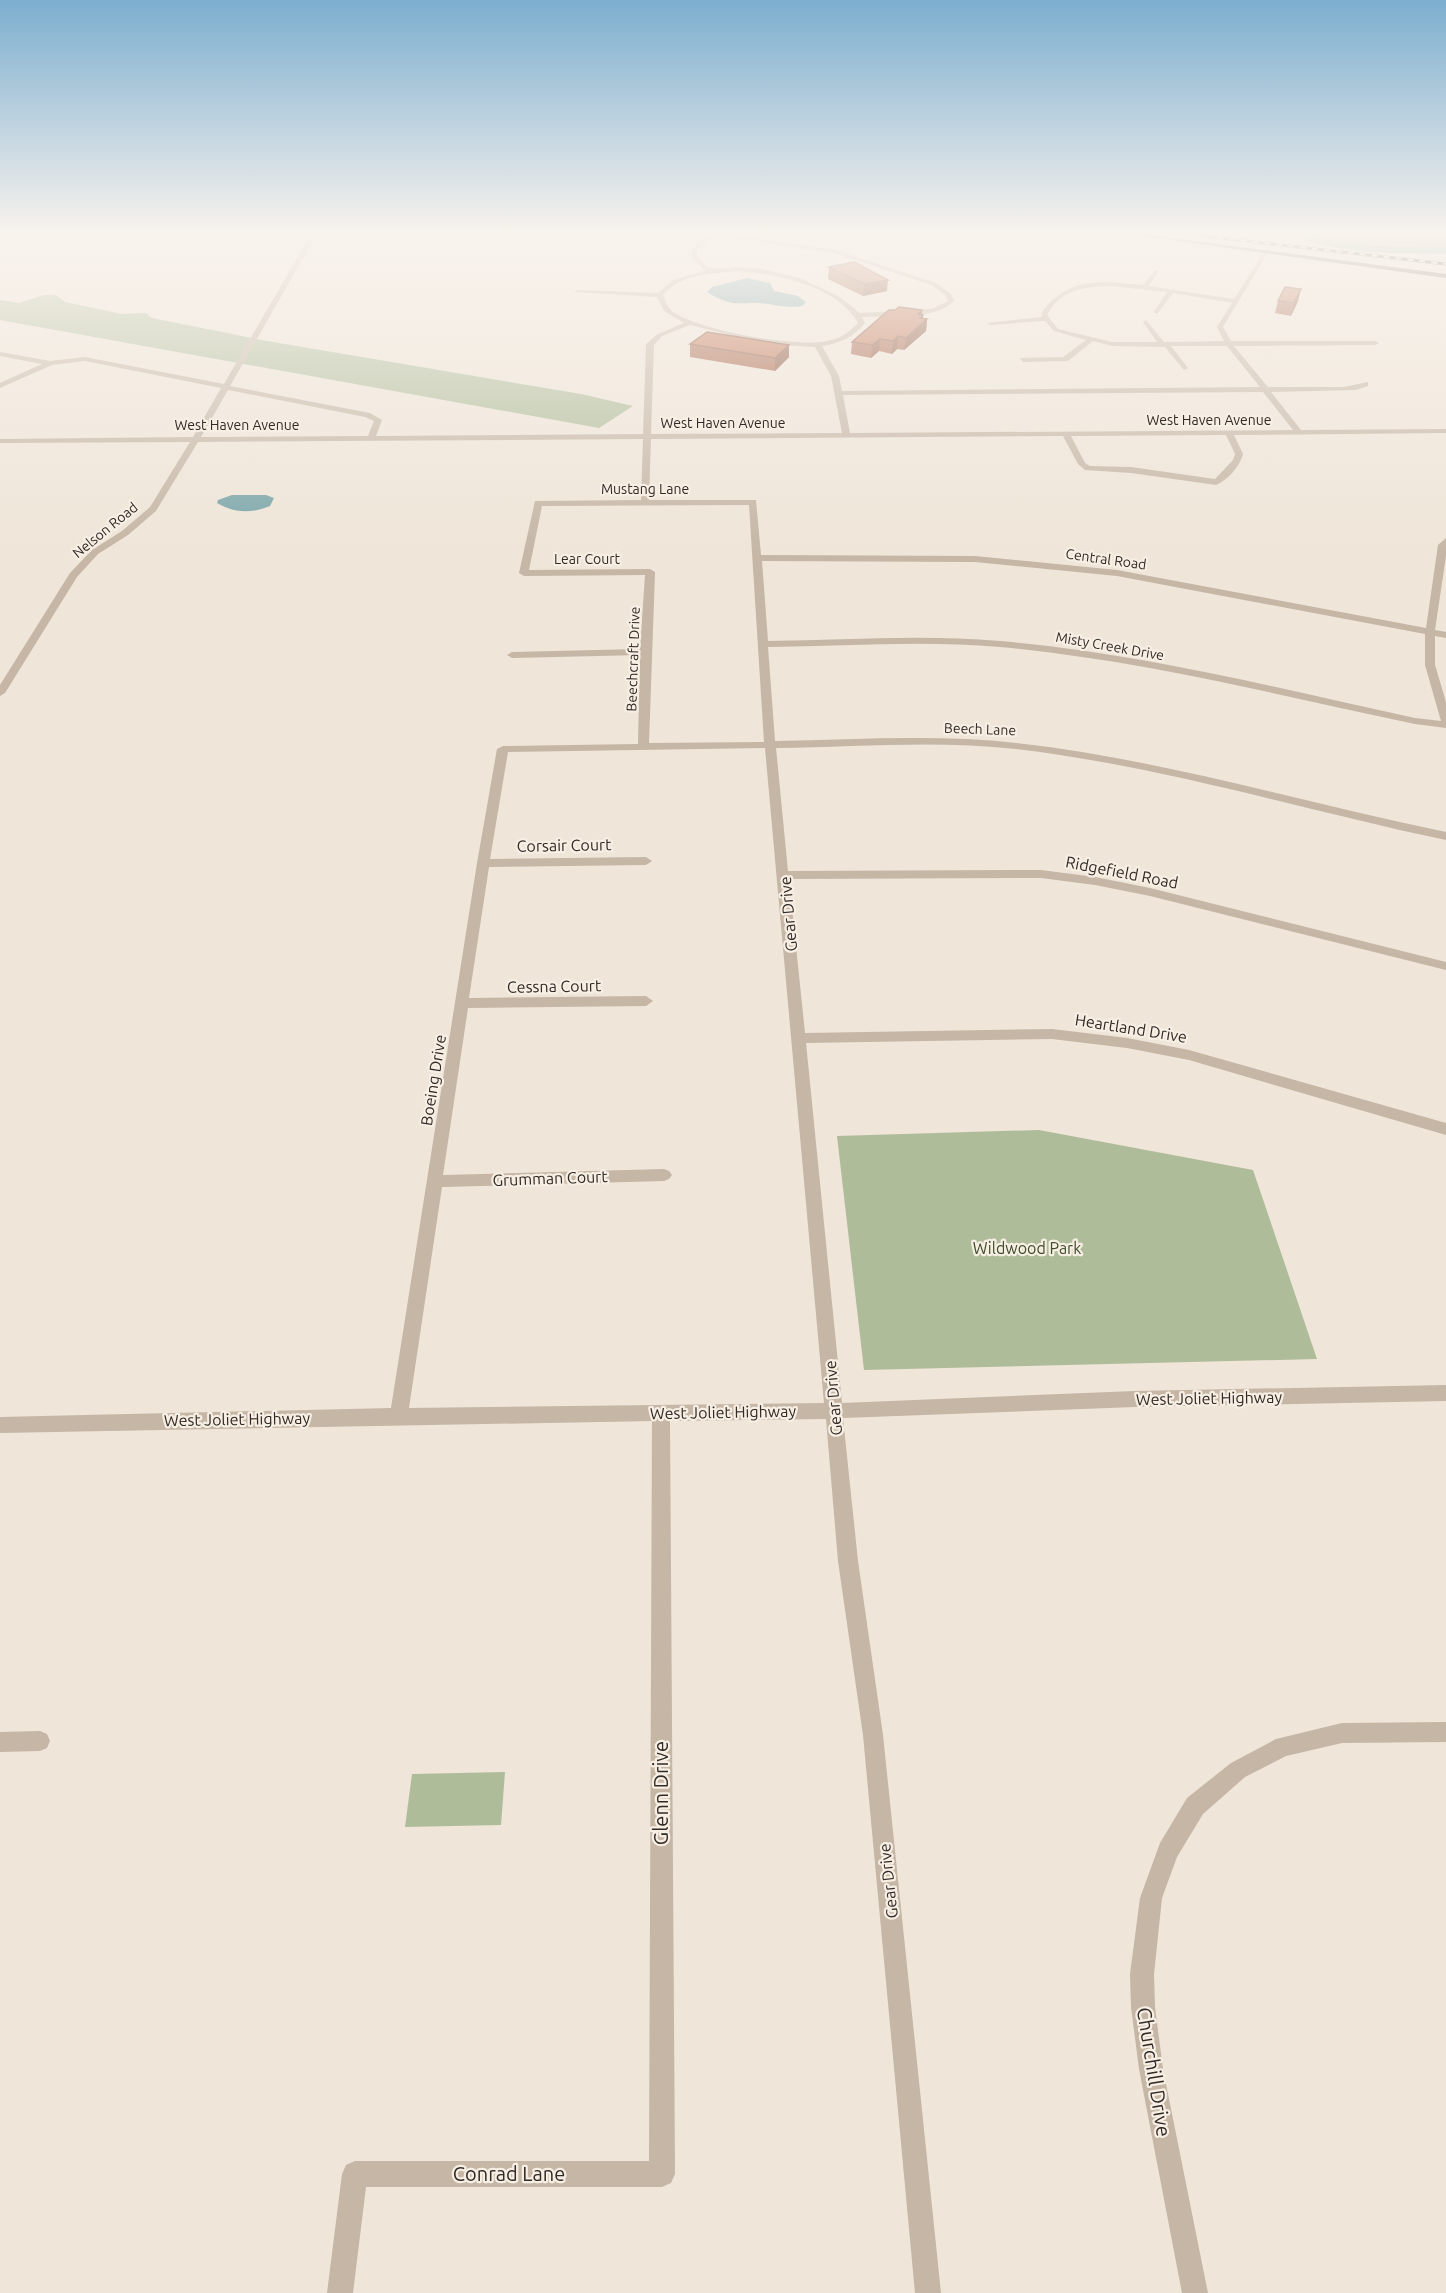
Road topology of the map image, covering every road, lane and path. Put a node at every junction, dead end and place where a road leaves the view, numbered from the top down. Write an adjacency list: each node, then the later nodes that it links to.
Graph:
1 (253, 339): 23 (street, Nelson Road)
2 (655, 339): 30 (street)
3 (751, 339): 9 (street)
4 (838, 339): 10 (street)
5 (1087, 339): 8 (street)
6 (1160, 339): 12 (street)
7 (1225, 339): 13 (street)
8 (1090, 340): 12 (street); 16 (street)
9 (816, 343): 10 (street); 20 (street)
10 (826, 343): 14 (street)
11 (1374, 343): 13 (street)
12 (1165, 345): 13 (street); 19 (street)
13 (1230, 345): 24 (street)
14 (834, 351)
15 (0, 354): 17 (street)
16 (1023, 360)
17 (50, 363): 22 (street); 23 (street)
18 (838, 365): 20 (street)
19 (1184, 368)
20 (835, 376): 25 (street)
21 (1365, 384): 24 (street)
22 (0, 386)
23 (225, 388): 32 (street); 33 (street, Nelson Road)
24 (1268, 390): 25 (street); 28 (street)
25 (838, 393): 31 (street)
26 (1445, 432): 28 (street, West Haven Avenue)
27 (1229, 433): 28 (street, West Haven Avenue); 29 (street, West Haven Avenue); 29 (street)
28 (1300, 433)
29 (1066, 434): 31 (street, West Haven Avenue)
30 (648, 436): 31 (street, West Haven Avenue); 32 (street, West Haven Avenue); 36 (street)
31 (848, 436)
32 (371, 438): 33 (street, West Haven Avenue)
33 (195, 439): 34 (street, West Haven Avenue); 46 (street, Nelson Road)
34 (0, 441)
35 (753, 502): 36 (street, Mustang Lane); 38 (street, Gear Drive)
36 (645, 503): 40 (street, Mustang Lane)
37 (1446, 541): 41 (street)
38 (757, 558): 41 (street, Central Road); 43 (street, Gear Drive)
39 (650, 572): 40 (street, Lear Court); 44 (street, Beechcraft Drive)
40 (524, 573)
41 (1430, 632): 42 (street, Central Road); 47 (street)
42 (1446, 635)
43 (763, 644): 47 (street, Misty Creek Drive); 48 (street, Gear Drive)
44 (645, 652): 45 (street); 49 (street, Beechcraft Drive)
45 (512, 655)
46 (0, 693)
47 (1446, 723)
48 (770, 744): 49 (street, Beech Lane); 51 (street, Beech Lane); 54 (street, Gear Drive)
49 (643, 747): 50 (street, Beech Lane)
50 (502, 749): 53 (street, Boeing Drive)
51 (1446, 836)
52 (646, 861): 53 (street, Corsair Court)
53 (483, 863): 57 (street, Boeing Drive)
54 (784, 875): 55 (street, Ridgefield Road); 58 (street, Gear Drive)
55 (1446, 966)
56 (646, 1001): 57 (street, Cessna Court)
57 (463, 1003): 61 (street, Boeing Drive)
58 (799, 1038): 59 (street, Heartland Drive); 63 (street, Gear Drive)
59 (1446, 1129)
60 (664, 1175): 61 (street, Grumman Court)
61 (435, 1181): 65 (street, Boeing Drive)
62 (1446, 1393): 63 (street, West Joliet Highway)
63 (834, 1411): 64 (street, West Joliet Highway); 72 (street, Gear Drive)
64 (661, 1413): 65 (street, West Joliet Highway); 70 (street, Glenn Drive)
65 (399, 1416): 66 (street, West Joliet Highway)
66 (0, 1425)
67 (1446, 1732): 73 (street, Churchill Drive)
68 (40, 1741): 69 (street)
69 (0, 1742)
70 (662, 2174): 71 (street, Conrad Lane)
71 (340, 2293)
72 (928, 2293)
73 (1194, 2293)

